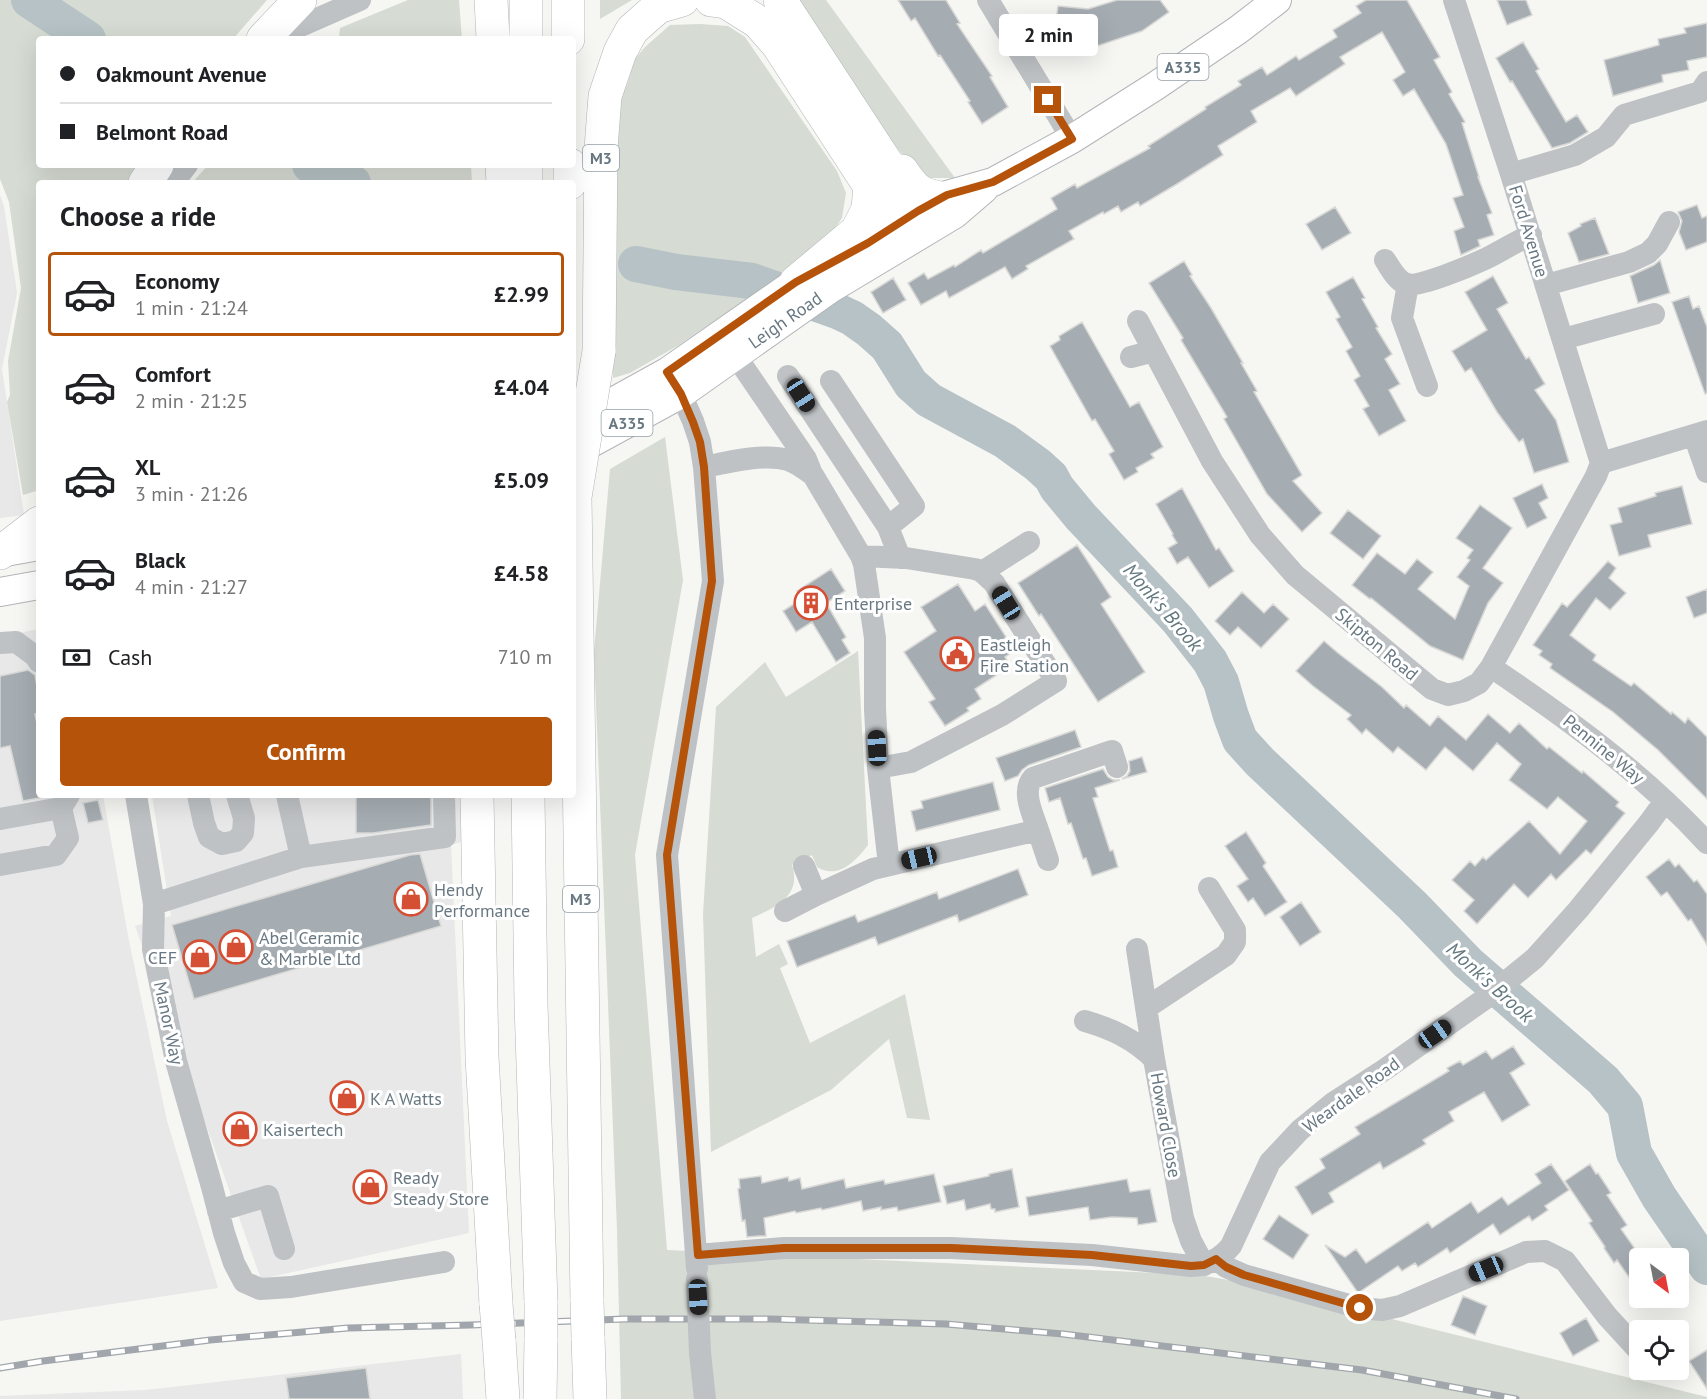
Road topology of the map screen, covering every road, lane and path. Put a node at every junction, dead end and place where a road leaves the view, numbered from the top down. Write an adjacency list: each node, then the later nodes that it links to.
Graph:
1 (300, 0): 12 (highway)
2 (360, 0): 13 (street)
3 (491, 0): 14 (highway)
4 (526, 0): 15 (highway)
5 (568, 0): 16 (highway)
6 (682, 0): 48 (highway, M3, bridge)
7 (711, 0): 23 (highway)
8 (988, 0): 18 (street)
9 (1277, 0): 18 (main road, Leigh Road / A335)
10 (1454, 0): 20 (street, Ford Avenue)
11 (787, 11): 24 (highway)
12 (266, 36)
13 (278, 36)
14 (493, 36)
15 (526, 36)
16 (568, 36)
17 (1705, 92): 20 (street)
18 (1072, 139): 22 (main road, Leigh Road / A335)
19 (185, 168): 21 (street)
20 (1512, 174): 26 (street, Ford Avenue)
21 (175, 180)
22 (993, 182): 24 (main road, Leigh Road / A335); 24 (main road, Leigh Road / A335)
23 (870, 184): 24 (highway); 28 (highway)
24 (918, 218): 28 (main road, Leigh Road / A335); 34 (main road, Leigh Road / A335)
25 (1669, 222): 30 (street)
26 (1531, 235): 29 (street); 30 (street, Ford Avenue)
27 (1385, 260): 29 (street)
28 (796, 282): 34 (main road, Leigh Road / A335)
29 (1408, 284): 40 (street)
30 (1546, 285): 33 (street, Ford Avenue)
31 (1654, 314): 33 (street)
32 (1138, 321): 35 (street, Skipton Road)
33 (1563, 339): 44 (street, Ford Avenue)
34 (728, 345): 39 (main road, Leigh Road / A335); 47 (street)
35 (1154, 351): 36 (street); 62 (street, Skipton Road)
36 (1131, 357)
37 (788, 376): 50 (street)
38 (831, 381): 50 (street)
39 (674, 383): 41 (main road, Leigh Road / A335); 43 (main road, Leigh Road / A335); 45 (street)
40 (1427, 386)
41 (576, 423)
42 (1700, 433): 44 (street); 46 (street)
43 (576, 451)
44 (1601, 463): 62 (street, Skipton Road)
45 (704, 467): 47 (street); 92 (street)
46 (1707, 472)
47 (813, 475): 54 (street)
48 (576, 491)
49 (36, 525): 53 (highway)
50 (888, 527): 55 (street)
51 (1029, 542): 57 (street)
52 (36, 547): 53 (main road)
53 (0, 553)
54 (861, 556): 55 (street); 64 (street)
55 (900, 558): 57 (street)
56 (576, 564): 98 (highway, M3, bridge)
57 (982, 572): 64 (street)
58 (36, 586): 59 (main road)
59 (0, 592)
60 (0, 643): 61 (street)
61 (36, 658)
62 (1491, 667): 73 (street, Pennine Way)
63 (1117, 767): 75 (street)
64 (878, 768): 80 (street)
65 (136, 798): 84 (street, Manor Way)
66 (199, 798): 67 (street)
67 (238, 798)
68 (288, 798): 77 (street)
69 (444, 798): 77 (street)
70 (477, 798): 96 (highway, bridge)
71 (528, 798): 97 (highway, bridge)
72 (65, 801): 74 (street); 79 (street)
73 (1665, 801): 76 (street, Pennine Way); 94 (street, Weardale Road)
74 (0, 819)
75 (1038, 830): 78 (street); 80 (street)
76 (1707, 843)
77 (301, 857): 84 (street)
78 (1048, 860)
79 (0, 865)
80 (889, 865): 83 (street)
81 (804, 866): 83 (street)
82 (1209, 888): 87 (street)
83 (816, 894): 85 (street)
84 (154, 904): 90 (street, Manor Way)
85 (785, 911)
86 (1137, 949): 87 (street)
87 (1146, 1008): 89 (street)
88 (1085, 1021): 89 (street, Howard Close)
89 (1154, 1059): 94 (street, Howard Close)
90 (218, 1211): 91 (street); 93 (street, Manor Way)
91 (284, 1249)
92 (698, 1255): 94 (street); 99 (street, bridge)
93 (444, 1262)
94 (1210, 1262): 95 (street)
95 (1629, 1340)
96 (503, 1399)
97 (540, 1399)
98 (590, 1399)
99 (705, 1399)

